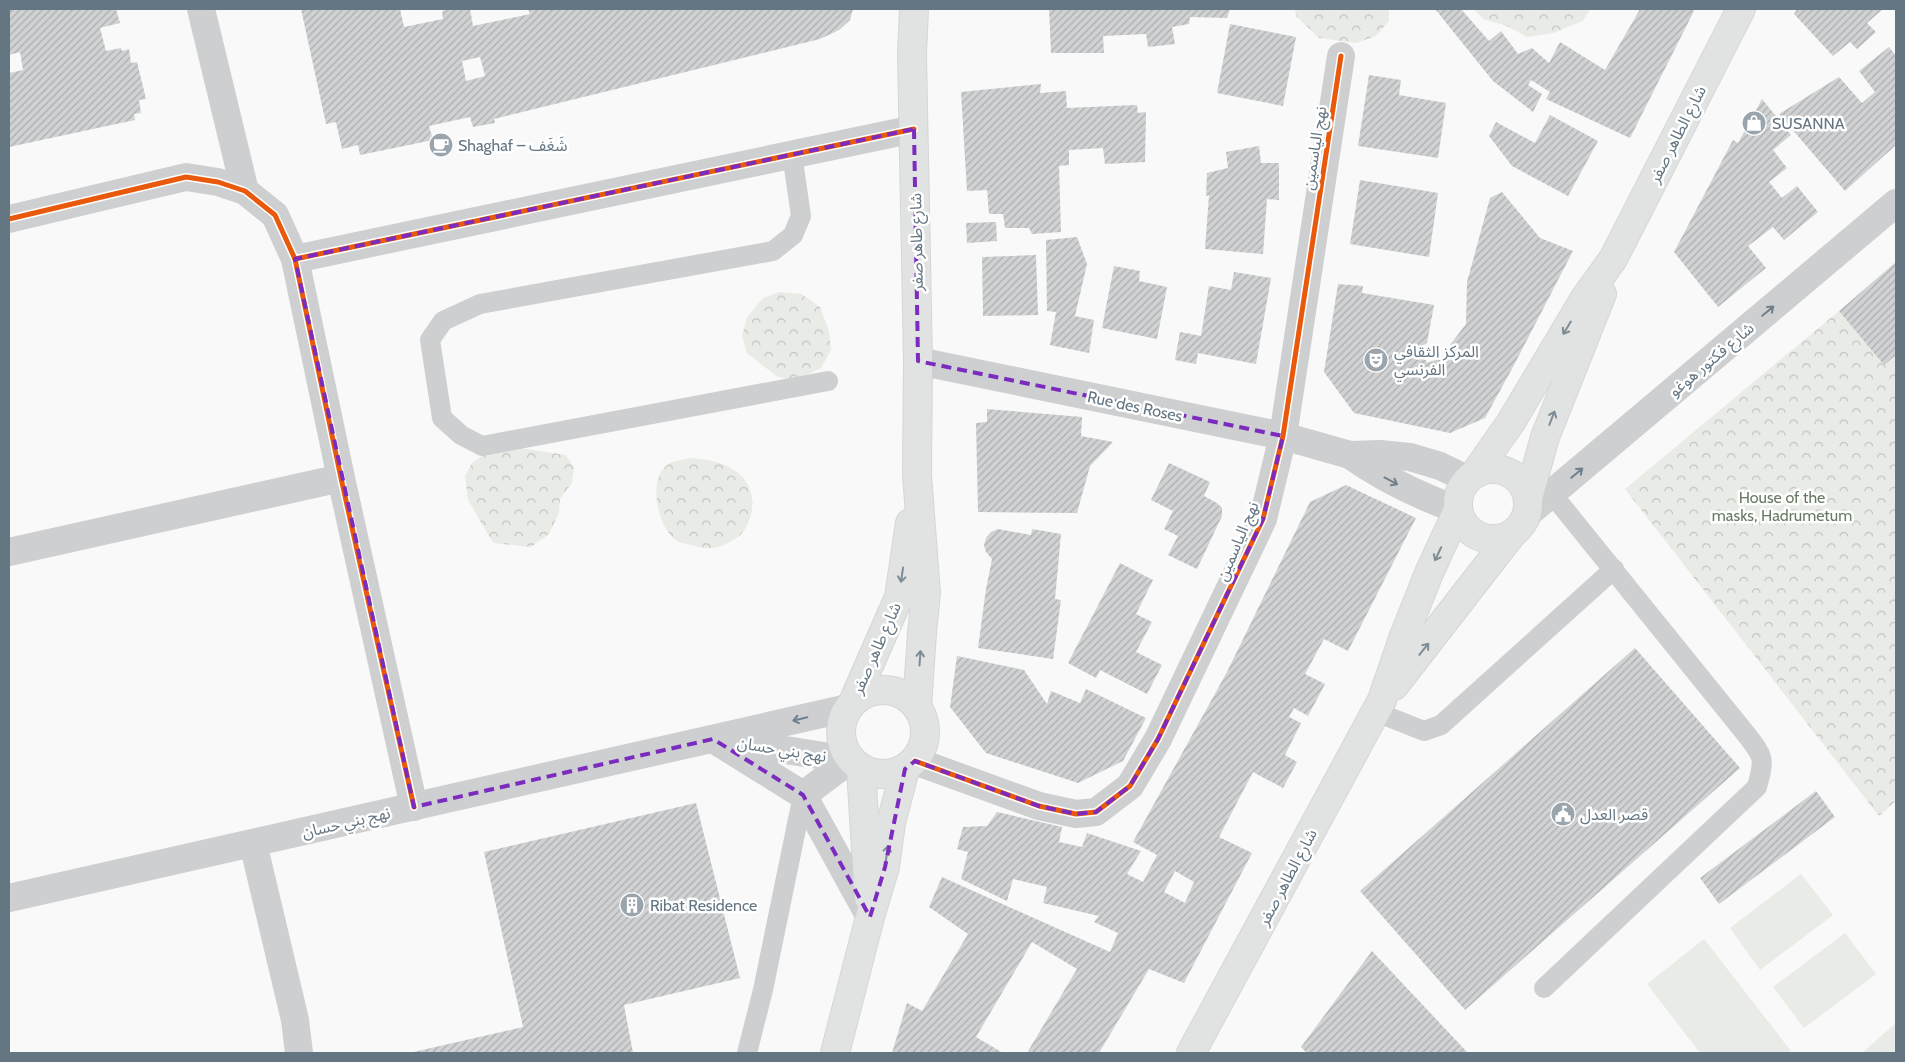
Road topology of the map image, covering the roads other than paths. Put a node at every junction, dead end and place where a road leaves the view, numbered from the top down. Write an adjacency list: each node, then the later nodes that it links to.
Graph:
1 (201, 9): 7 (street)
2 (914, 9): 5 (main road, شارع طاهر صفر)
3 (1741, 9): 11 (main road, شارع الطاهر صفر)
4 (1341, 56): 14 (street, نهج الياسمين)
5 (914, 129): 6 (street); 12 (main road, شارع طاهر صفر)
6 (792, 154): 10 (street); 13 (lane)
7 (245, 191): 9 (street); 10 (street)
8 (1896, 203): 20 (street, شارع فكتور هوغو, one-way to 8)
9 (9, 219)
10 (296, 259): 18 (street)
11 (1613, 259): 17 (main road, شارع الطاهر صفر, one-way to 17); 20 (main road, شارع الطاهر صفر, one-way to 11)
12 (918, 361): 14 (street, Rue des Roses); 16 (main road, شارع طاهر صفر)
13 (828, 381)
14 (1283, 436): 15 (street, Rue des Roses); 28 (street, نهج الياسمين)
15 (1350, 456): 17 (street); 19 (street, one-way to 19)
16 (917, 475): 23 (main road, شارع طاهر صفر, one-way to 23); 25 (main road, شارع طاهر صفر, one-way to 16)
17 (1472, 475): 19 (main road); 20 (main road)
18 (341, 478): 21 (street); 30 (street)
19 (1458, 510): 20 (main road); 24 (main road, شارع الطاهر صفر, one-way to 24)
20 (1530, 510): 22 (lane); 24 (main road, شارع الطاهر صفر, one-way to 20)
21 (9, 552)
22 (1614, 569): 24 (lane); 34 (lane)
23 (850, 705): 25 (main road, شارع طاهر صفر); 26 (street, نهج بني حسان, one-way to 26); 27 (main road, شارع طاهر صفر)
24 (1379, 706): 38 (main road, شارع الطاهر صفر)
25 (917, 707): 28 (main road, شارع طاهر صفر)
26 (713, 739): 27 (street, نهج بني حسان); 29 (street); 30 (street, نهج بني حسان)
27 (856, 765): 28 (main road); 29 (street); 33 (main road, شارع طاهر صفر)
28 (910, 765): 33 (main road, شارع طاهر صفر, one-way to 28)
29 (803, 795): 33 (street); 36 (lane)
30 (414, 807): 31 (street, نهج بني حسان)
31 (253, 843): 32 (street, نهج بني حسان); 35 (street)
32 (9, 898)
33 (870, 917): 37 (main road, شارع طاهر صفر)
34 (1544, 988)
35 (299, 1053)
36 (747, 1053)
37 (835, 1053)
38 (1191, 1053)

